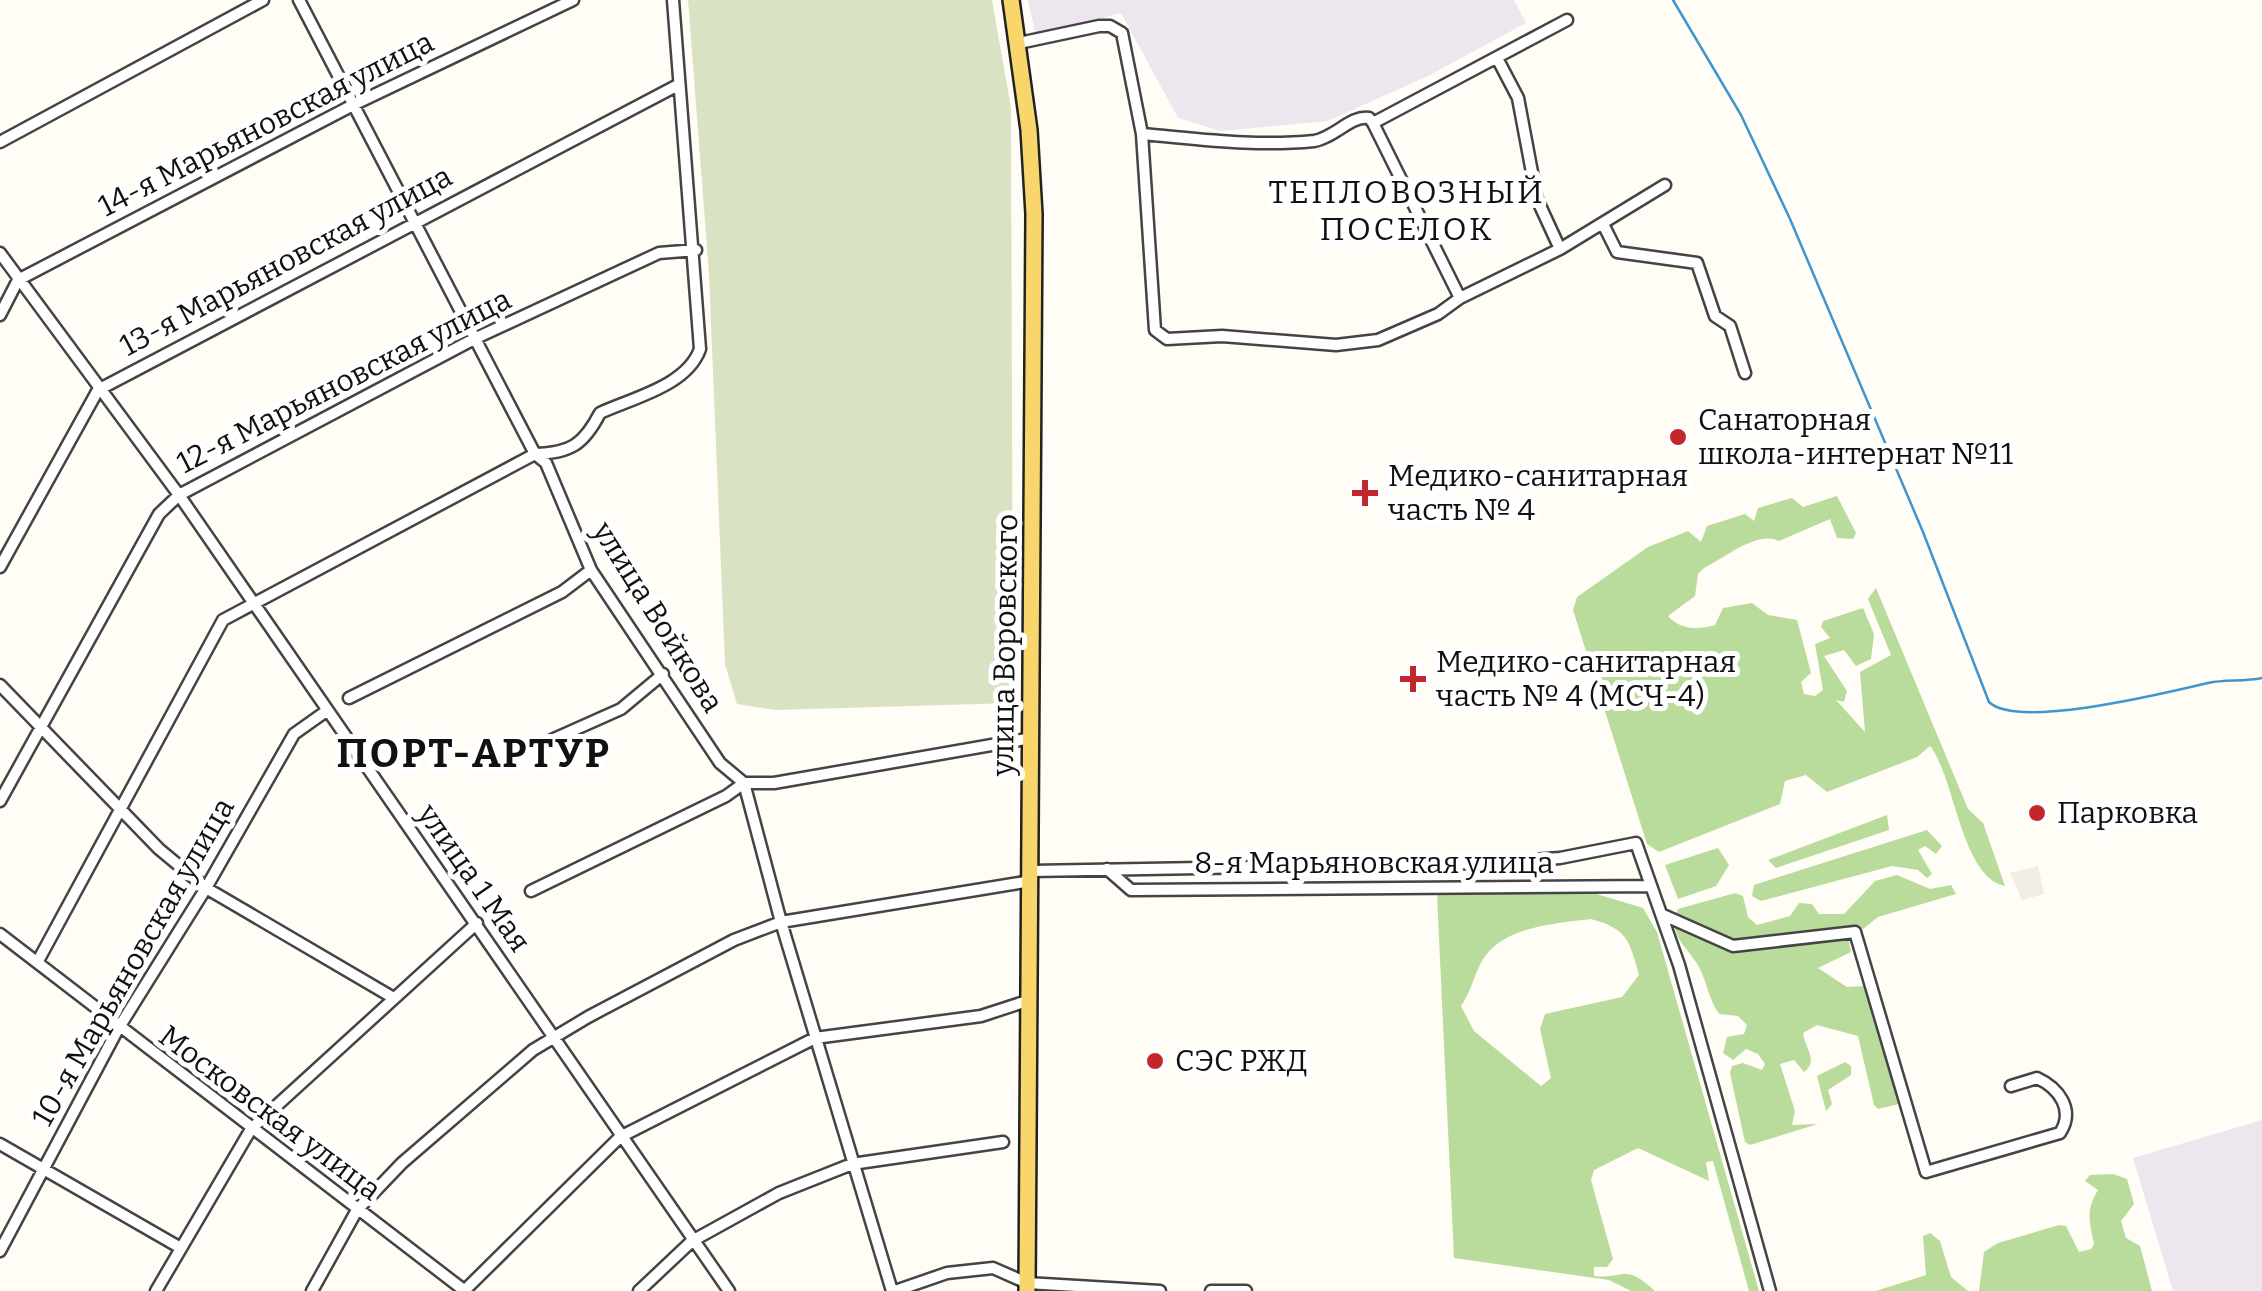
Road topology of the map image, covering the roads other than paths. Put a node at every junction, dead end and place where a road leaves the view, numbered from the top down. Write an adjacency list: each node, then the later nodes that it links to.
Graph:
1 (264, 0): 13 (street)
2 (300, 0): 10 (street, улица Войкова)
3 (573, 0): 10 (street, 14-я Марьяновская улица)
4 (673, 0): 9 (street)
5 (1011, 0): 7 (main road, улица Воровского)
6 (1567, 20): 8 (street)
7 (1018, 44): 12 (street); 38 (main road, улица Воровского)
8 (1497, 58): 11 (street); 17 (street)
9 (678, 85): 15 (street, 13-я Марьяновская улица); 18 (street)
10 (353, 104): 15 (street, улица Войкова); 20 (street, 14-я Марьяновская улица)
11 (1373, 124): 12 (street); 21 (street)
12 (1142, 134): 21 (street)
13 (0, 142)
14 (1665, 185): 16 (street)
15 (413, 220): 23 (street, улица Войкова); 25 (street, 13-я Марьяновская улица)
16 (1602, 224): 17 (street); 24 (street)
17 (1560, 249): 21 (street)
18 (696, 250): 23 (street, 12-я Марьяновская улица); 27 (street)
19 (0, 254): 20 (street, улица 1 Мая)
20 (18, 280): 22 (street); 25 (street, улица 1 Мая)
21 (1460, 298)
22 (0, 314)
23 (474, 339): 26 (street, улица Войкова); 29 (street, 12-я Марьяновская улица)
24 (1745, 373)
25 (98, 390): 29 (street, улица 1 Мая); 30 (street, 13-я Марьяновская улица)
26 (535, 454): 27 (street); 28 (street, улица Войкова); 32 (street)
27 (561, 454): 28 (street)
28 (550, 472): 31 (street, улица Войкова)
29 (178, 495): 32 (street, улица 1 Мая); 37 (street, 12-я Марьяновская улица)
30 (0, 567)
31 (592, 570): 33 (street, улица Войкова); 35 (street)
32 (252, 603): 36 (street, улица 1 Мая); 42 (street)
33 (664, 674): 39 (street); 40 (street, улица Войкова)
34 (0, 684): 37 (street)
35 (349, 698)
36 (325, 712): 46 (street, 10-я Марьяновская улица); 50 (street, улица 1 Мая)
37 (43, 726): 41 (street, 12-я Марьяновская улица); 42 (street)
38 (1032, 738): 40 (street); 44 (main road, улица Воровского)
39 (547, 742)
40 (744, 783): 47 (street); 49 (street, улица Войкова)
41 (0, 801)
42 (121, 811): 46 (street); 52 (street)
43 (1107, 869): 44 (street, 8-я Марьяновская улица); 45 (street, 8-я Марьяновская улица); 45 (street, 8-я Марьяновская улица)
44 (1031, 876): 49 (street, 8-я Марьяновская улица); 54 (main road, улица Воровского)
45 (1651, 886): 48 (street)
46 (206, 888): 53 (street); 55 (street, 10-я Марьяновская улица)
47 (531, 891)
48 (1661, 914): 58 (street); 79 (street)
49 (781, 922): 56 (street, 8-я Марьяновская улица); 57 (street, улица Войкова)
50 (477, 923): 53 (street); 56 (street, улица 1 Мая)
51 (0, 934): 52 (street, Московская улица)
52 (38, 961): 55 (street, Московская улица)
53 (392, 997): 59 (street)
54 (1030, 1000): 57 (street); 69 (main road, улица Воровского)
55 (118, 1028): 59 (street, Московская улица); 64 (street, 10-я Марьяновская улица)
56 (552, 1037): 60 (street, улица 1 Мая); 65 (street, 8-я Марьяновская улица)
57 (816, 1038): 60 (street); 63 (street, улица Войкова)
58 (2010, 1086)
59 (251, 1130): 65 (street, Московская улица); 67 (street)
60 (620, 1137): 66 (street, улица 1 Мая); 72 (street)
61 (1003, 1142): 63 (street)
62 (0, 1144): 64 (street)
63 (852, 1164): 66 (street); 75 (street, улица Войкова)
64 (45, 1167): 67 (street); 68 (street, 10-я Марьяновская улица)
65 (357, 1210): 71 (street, 8-я Марьяновская улица); 72 (street, Московская улица)
66 (692, 1241): 73 (street); 74 (street, улица 1 Мая)
67 (179, 1247): 70 (street)
68 (0, 1250)
69 (1027, 1287): 75 (street); 76 (street)
70 (156, 1291)
71 (312, 1291)
72 (465, 1291)
73 (639, 1291)
74 (729, 1291)
75 (894, 1291)
76 (1160, 1291)
77 (1211, 1291): 78 (street)
78 (1246, 1291)
79 (1770, 1291)

